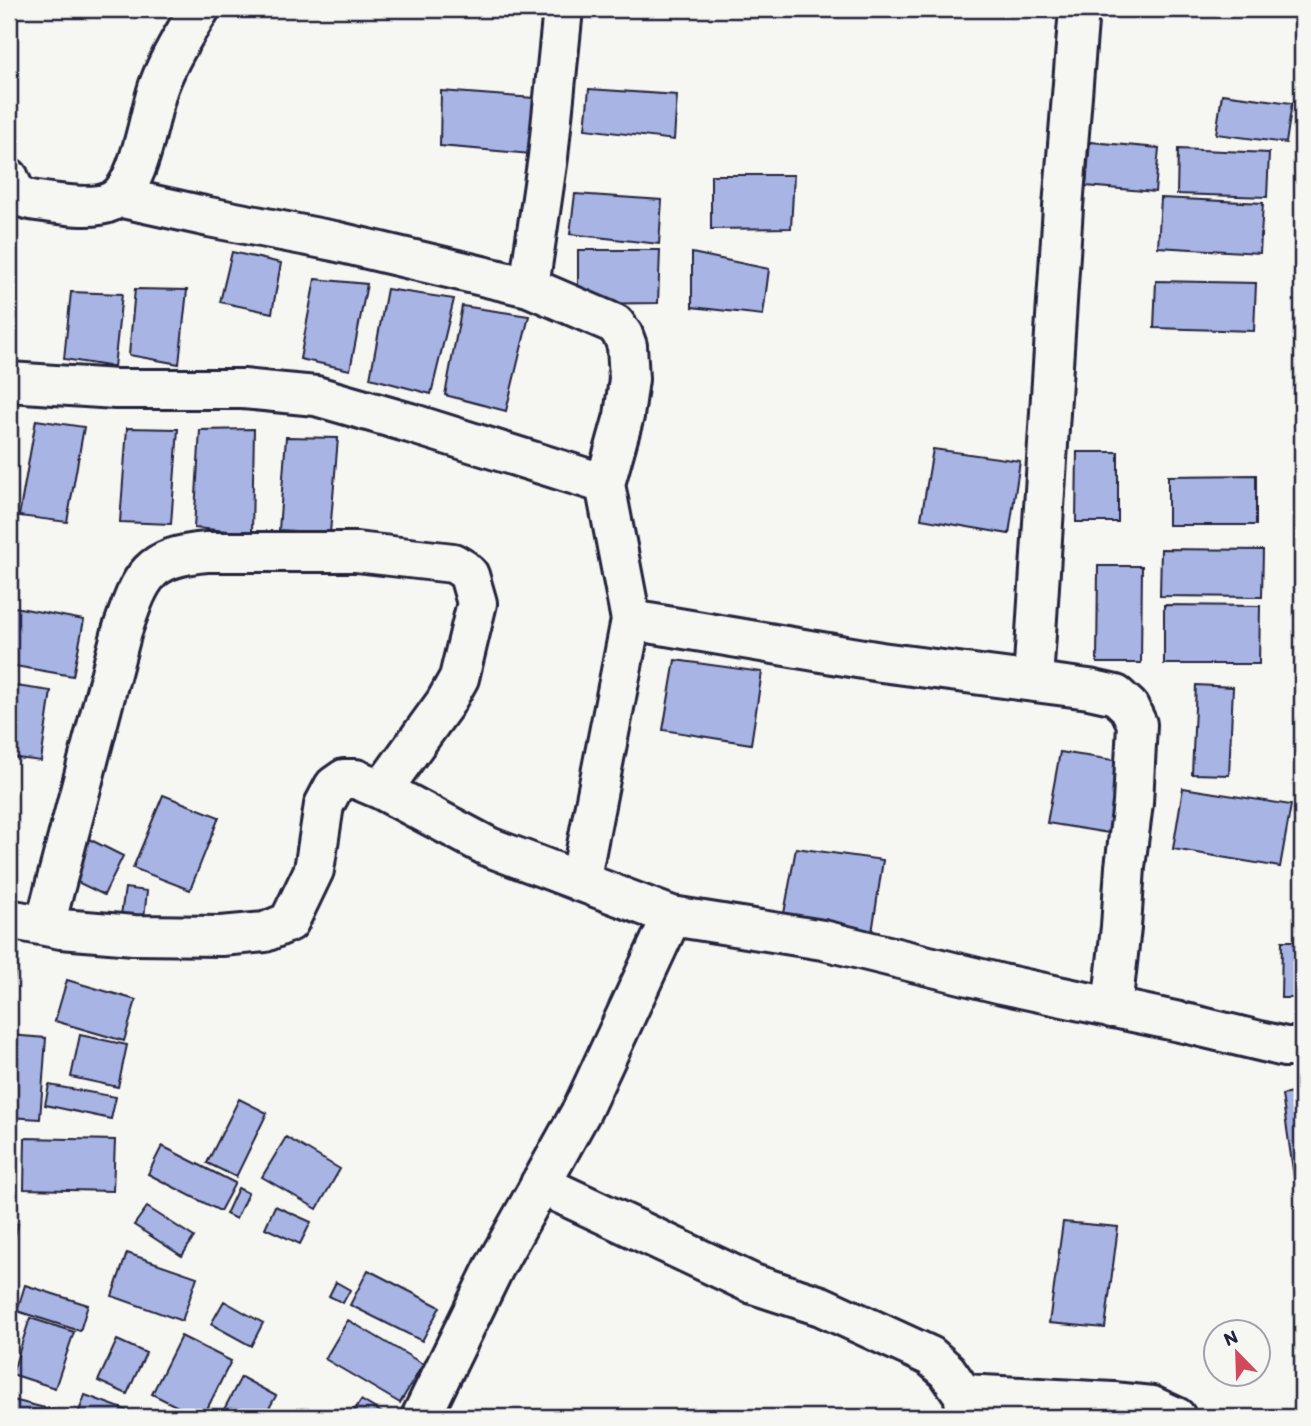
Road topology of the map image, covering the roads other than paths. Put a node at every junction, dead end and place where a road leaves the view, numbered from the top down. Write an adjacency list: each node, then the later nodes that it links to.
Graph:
1 (200, 9): 5 (street)
2 (563, 9): 6 (street)
3 (1079, 9): 10 (street)
4 (9, 178): 5 (street)
5 (118, 197): 6 (street)
6 (529, 287): 8 (street)
7 (9, 382): 8 (street)
8 (605, 484): 9 (street)
9 (631, 621): 10 (street); 12 (street)
10 (1033, 681): 15 (street)
11 (382, 790): 12 (street); 14 (street); 14 (street)
12 (580, 882): 13 (street)
13 (672, 916): 15 (street); 17 (street)
14 (27, 922)
15 (1112, 1008): 16 (street)
16 (1302, 1047)
17 (540, 1184): 18 (street); 19 (street)
18 (965, 1406): 20 (street)
19 (421, 1417)
20 (1176, 1417)

